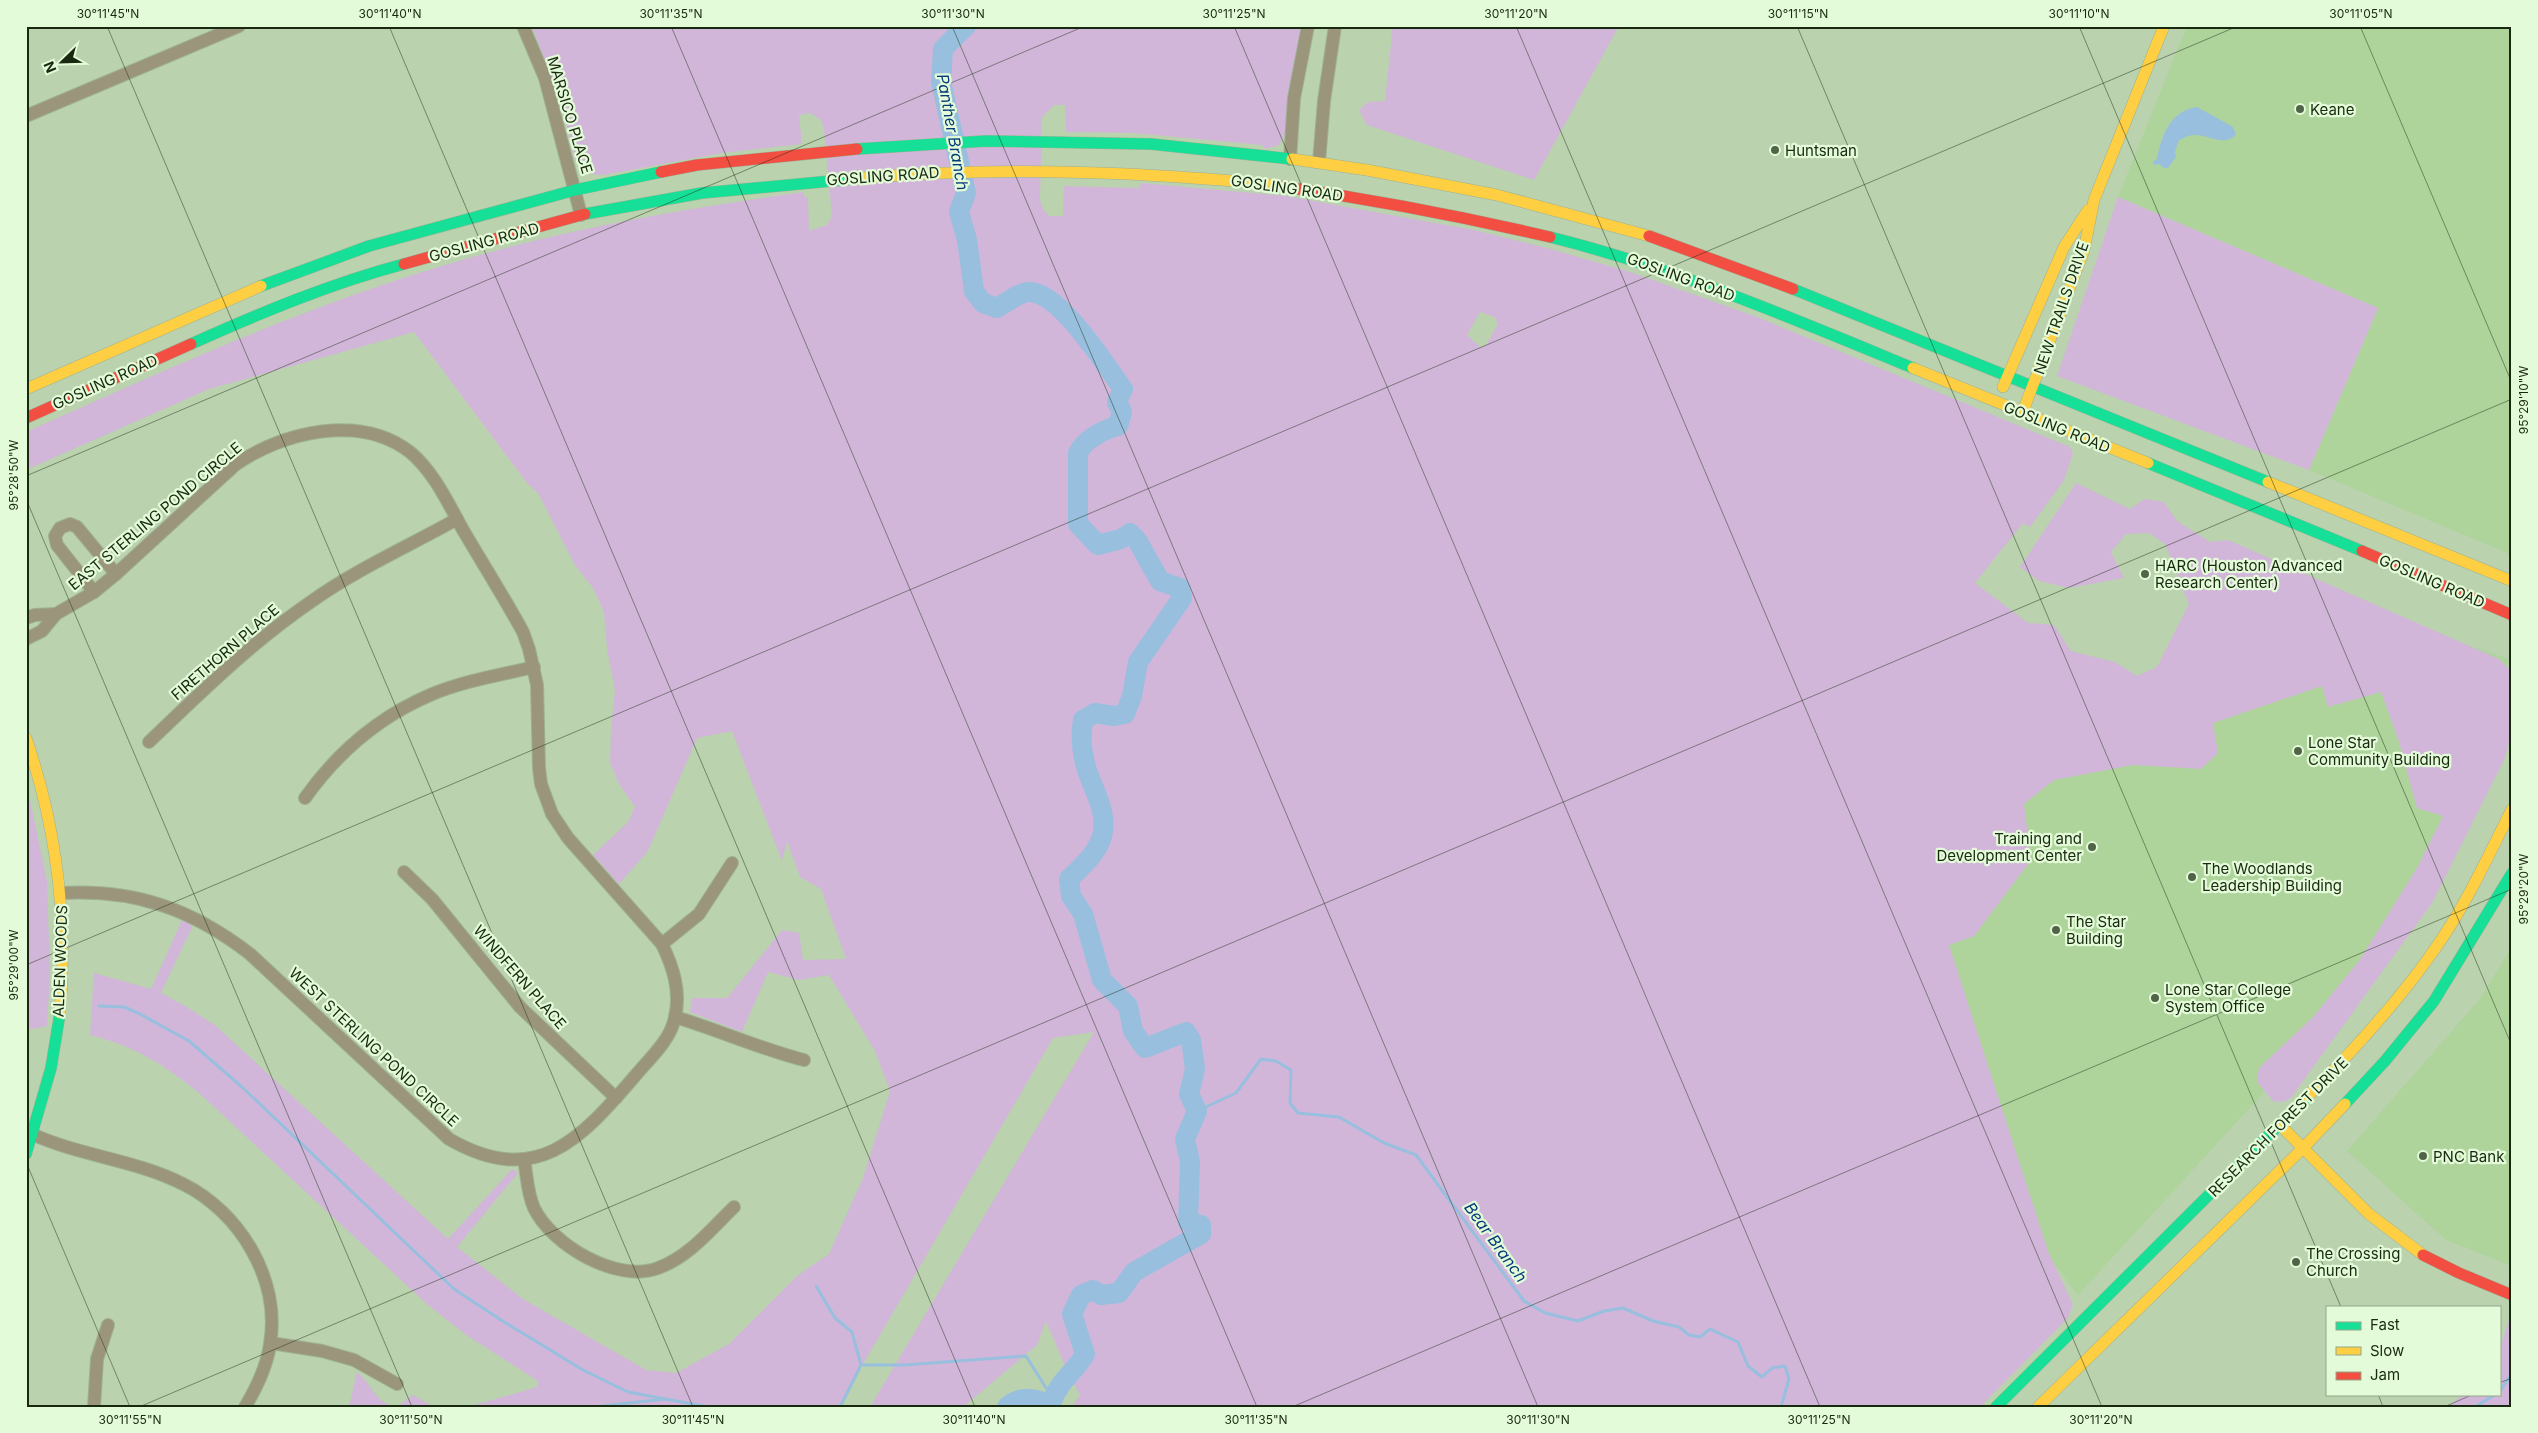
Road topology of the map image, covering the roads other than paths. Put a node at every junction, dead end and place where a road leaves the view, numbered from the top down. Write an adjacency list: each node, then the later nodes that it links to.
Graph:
1 (239, 26): 6 (street)
2 (523, 26): 9 (street, MARSICO PLACE)
3 (1308, 26): 7 (street)
4 (1335, 26): 8 (street)
5 (2164, 26): 10 (main road, NEW TRAILS DRIVE)
6 (26, 116)
7 (1290, 159): 8 (main road, GOSLING ROAD); 9 (main road, GOSLING ROAD)
8 (1319, 162): 12 (main road, GOSLING ROAD)
9 (575, 190): 11 (street, MARSICO PLACE); 14 (main road, GOSLING ROAD)
10 (2094, 200): 12 (main road, NEW TRAILS DRIVE); 13 (main road, NEW TRAILS DRIVE)
11 (581, 215): 15 (main road, GOSLING ROAD); 17 (main road, GOSLING ROAD)
12 (2007, 377): 13 (main road, GOSLING ROAD); 15 (main road, NEW TRAILS DRIVE)
13 (2033, 388): 16 (main road, NEW TRAILS DRIVE); 20 (main road, GOSLING ROAD)
14 (26, 389)
15 (1997, 403): 16 (main road, GOSLING ROAD)
16 (2022, 414): 23 (main road, GOSLING ROAD)
17 (26, 418)
18 (457, 520): 19 (street, EAST STERLING POND CIRCLE); 26 (street, EAST STERLING POND CIRCLE); 28 (street, FIRETHORN PLACE)
19 (116, 574): 21 (street, EAST STERLING POND CIRCLE); 21 (street)
20 (2512, 580)
21 (94, 592): 22 (street, EAST STERLING POND CIRCLE)
22 (56, 614): 24 (street, EAST STERLING POND CIRCLE); 25 (street, EAST STERLING POND CIRCLE)
23 (2512, 615)
24 (26, 618)
25 (26, 638)
26 (534, 667): 29 (street); 35 (street, WEST STERLING POND CIRCLE)
27 (26, 738): 34 (main road, ALDEN WOODS)
28 (148, 742)
29 (305, 798)
30 (2512, 809): 39 (main road, RESEARCH FOREST DRIVE)
31 (732, 864): 35 (street)
32 (404, 872): 38 (street, WINDFERN PLACE)
33 (2512, 873): 41 (main road, RESEARCH FOREST DRIVE)
34 (62, 893): 40 (main road, ALDEN WOODS); 43 (street, WEST STERLING POND CIRCLE)
35 (662, 944): 36 (street, WEST STERLING POND CIRCLE)
36 (675, 1017): 37 (street); 38 (street, WEST STERLING POND CIRCLE)
37 (804, 1060)
38 (616, 1098): 43 (street, WEST STERLING POND CIRCLE)
39 (2280, 1126): 41 (main road); 51 (main road, RESEARCH FOREST DRIVE)
40 (32, 1134): 42 (main road, ALDEN WOODS); 47 (street)
41 (2303, 1148): 45 (main road); 52 (main road, RESEARCH FOREST DRIVE)
42 (26, 1154)
43 (524, 1159): 44 (street)
44 (734, 1207)
45 (2512, 1295)
46 (108, 1325): 49 (street)
47 (271, 1343): 48 (street); 50 (street)
48 (397, 1384)
49 (94, 1407)
50 (246, 1407)
51 (1996, 1407)
52 (2038, 1407)

